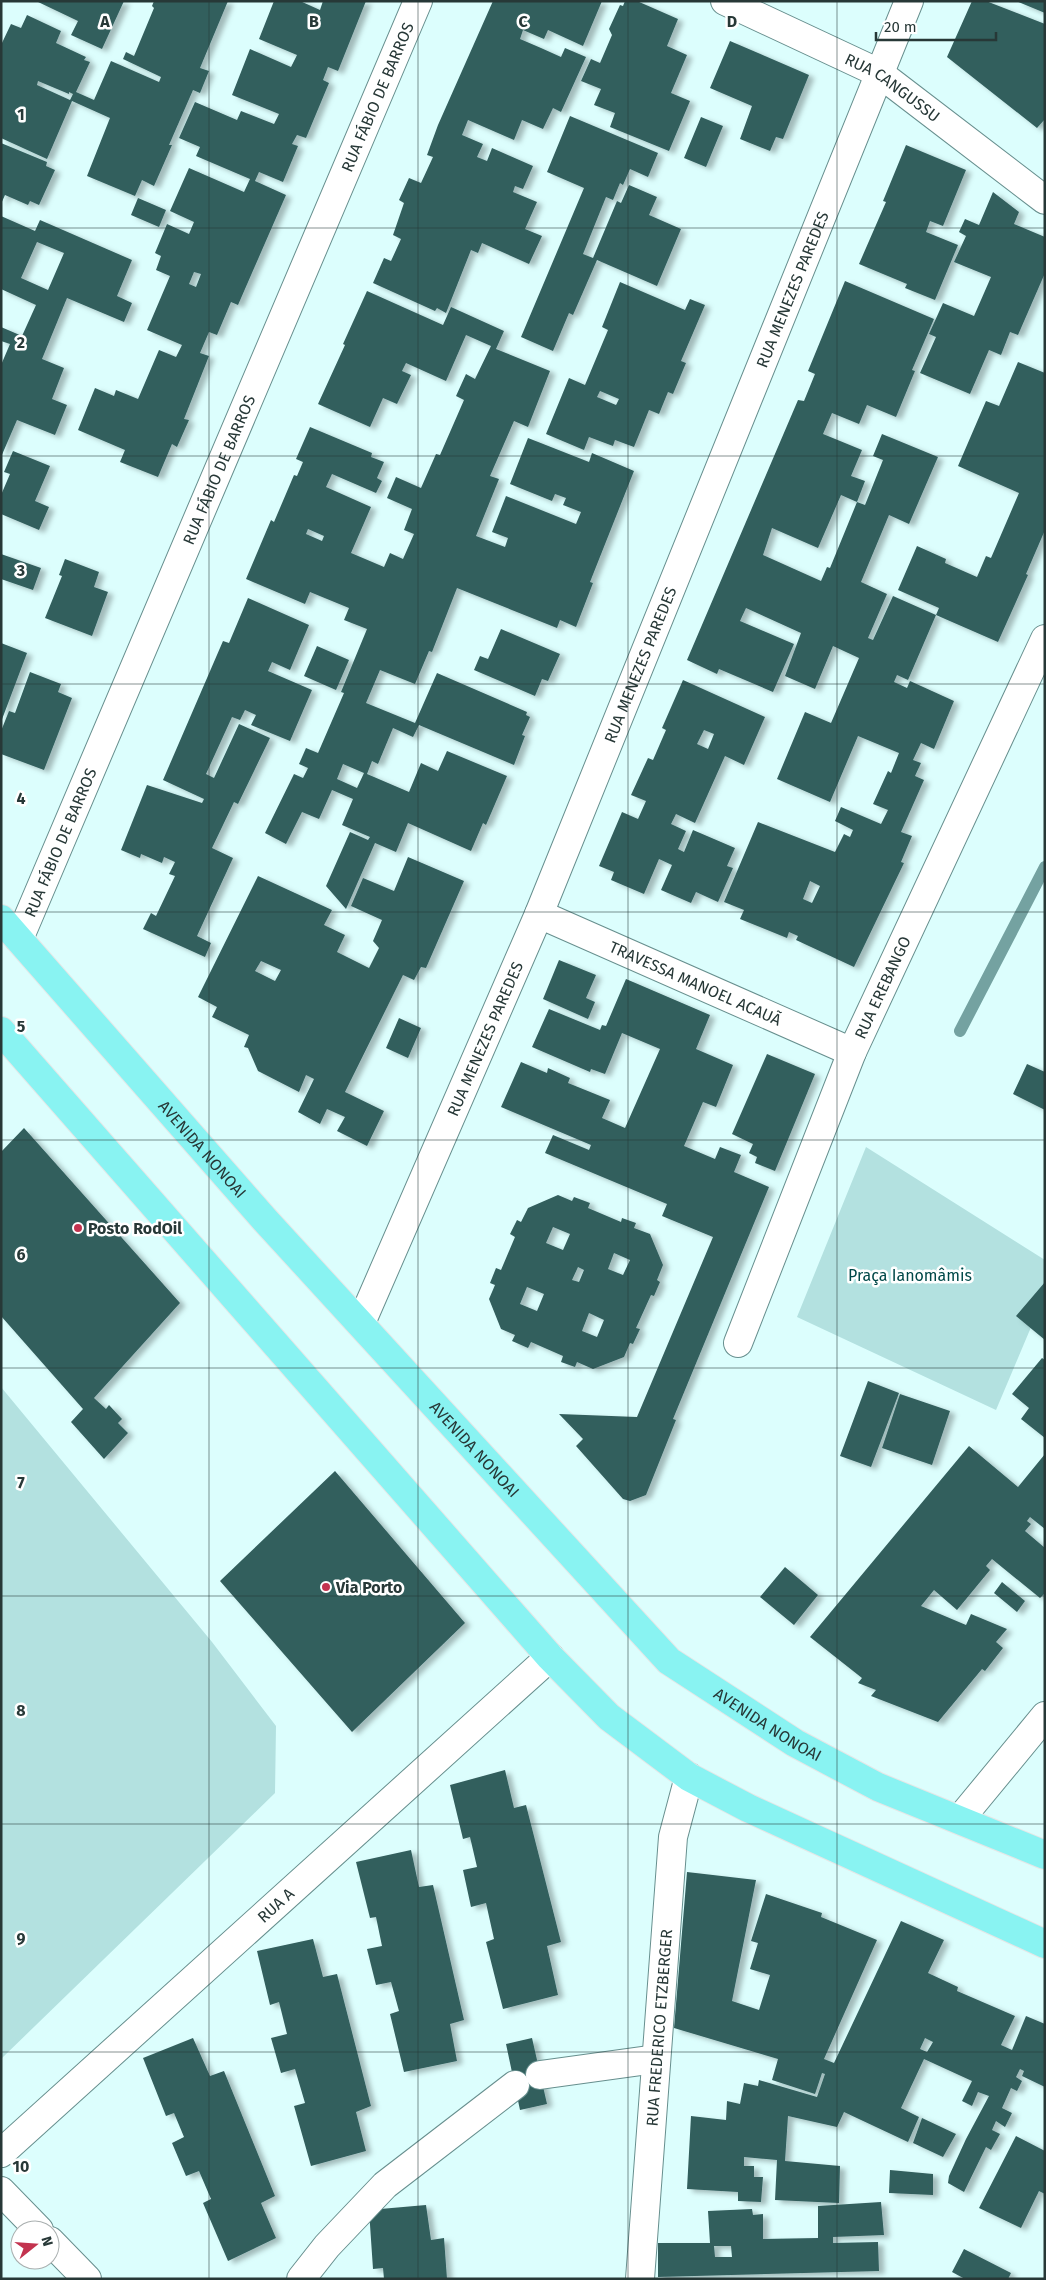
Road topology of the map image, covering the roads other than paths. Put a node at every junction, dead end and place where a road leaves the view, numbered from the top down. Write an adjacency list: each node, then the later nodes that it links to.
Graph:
1 (418, 1): 9 (street, RUA FÁBIO DE BARROS)
2 (724, 1): 4 (street, RUA CANGUSSU)
3 (909, 1): 4 (street, RUA MENEZES PAREDES)
4 (879, 73): 5 (street, RUA CANGUSSU); 7 (street, RUA MENEZES PAREDES)
5 (1045, 200)
6 (1045, 639): 11 (street, RUA EREBANGO)
7 (539, 914): 11 (street, TRAVESSA MANOEL ACAUÃ); 12 (street, RUA MENEZES PAREDES)
8 (1, 919): 9 (main road, AVENIDA NONOAI)
9 (19, 939): 12 (main road, AVENIDA NONOAI)
10 (1, 1030): 14 (main road)
11 (852, 1052): 13 (street, RUA EREBANGO)
12 (361, 1323): 17 (main road, AVENIDA NONOAI)
13 (738, 1342)
14 (550, 1657): 16 (main road); 23 (street, RUA A)
15 (1045, 1716): 17 (street)
16 (689, 1777): 19 (main road); 20 (street, RUA FREDERICO ETZBERGER)
17 (960, 1819): 18 (main road, AVENIDA NONOAI)
18 (1045, 1855)
19 (1045, 1944)
20 (656, 2059): 21 (street); 29 (street, RUA FREDERICO ETZBERGER)
21 (540, 2075)
22 (515, 2085): 28 (street)
23 (1, 2154)
24 (1, 2191): 25 (street)
25 (29, 2220)
26 (60, 2251): 27 (street)
27 (87, 2279)
28 (301, 2279)
29 (640, 2279)

